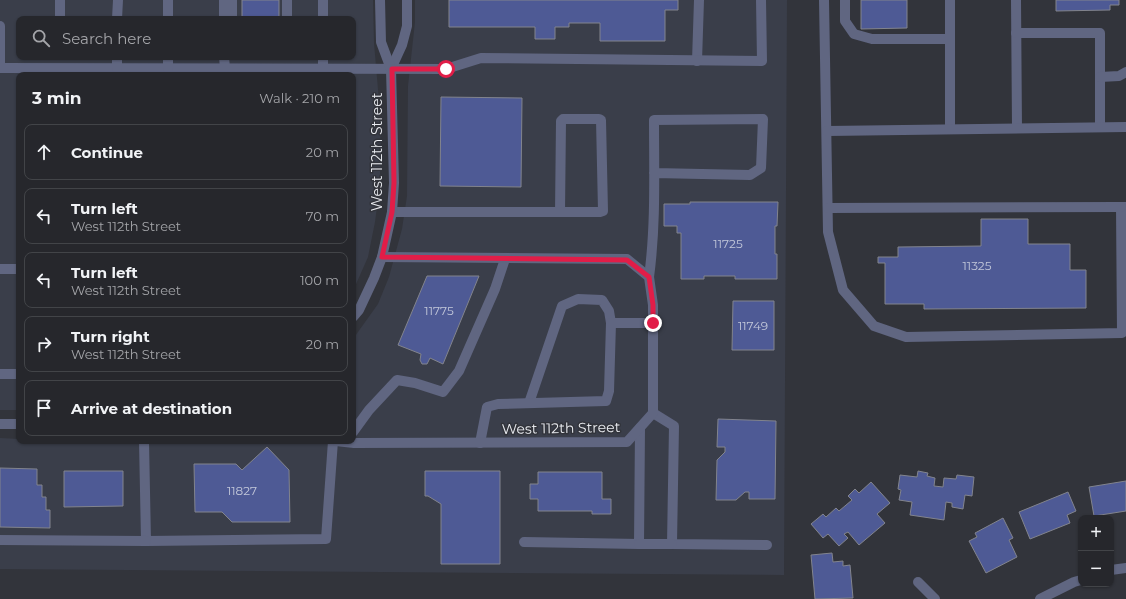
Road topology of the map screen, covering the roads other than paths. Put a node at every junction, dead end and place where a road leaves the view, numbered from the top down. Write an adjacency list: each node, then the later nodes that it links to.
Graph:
1 (60, 0): 16 (street)
2 (118, 0): 17 (street)
3 (168, 0): 18 (street)
4 (224, 0): 19 (street)
5 (232, 0): 20 (street)
6 (287, 0): 21 (street)
7 (322, 0): 22 (street)
8 (380, 0): 36 (street, West 112th Street)
9 (408, 0): 36 (street, West 112th Street)
10 (698, 0): 30 (street)
11 (761, 0): 30 (street)
12 (824, 0): 45 (street)
13 (845, 0): 25 (street)
14 (950, 0): 25 (street)
15 (1016, 0): 24 (street)
16 (60, 16)
17 (117, 16)
18 (168, 16)
19 (224, 16)
20 (232, 16)
21 (288, 16)
22 (323, 16)
23 (0, 26): 32 (street)
24 (1016, 34): 40 (street); 43 (street)
25 (950, 38): 44 (street)
26 (117, 60): 33 (street)
27 (168, 60): 34 (street)
28 (224, 60): 35 (street)
29 (324, 60): 38 (street)
30 (697, 61): 36 (street)
31 (60, 62): 32 (street); 33 (street)
32 (0, 68)
33 (116, 68): 34 (street)
34 (168, 68): 35 (street)
35 (225, 68): 37 (street)
36 (392, 69): 38 (street); 49 (street, West 112th Street)
37 (273, 71): 38 (street)
38 (328, 71)
39 (1126, 72): 40 (street)
40 (1100, 77): 41 (street)
41 (1100, 127): 42 (street); 43 (street)
42 (1126, 127)
43 (1017, 128): 44 (street)
44 (950, 129): 45 (street)
45 (827, 131): 48 (street)
46 (654, 173): 46 (street); 55 (street)
47 (1124, 207): 48 (street); 48 (street)
48 (828, 208)
49 (392, 212): 50 (street); 51 (street, West 112th Street)
50 (560, 212): 50 (street)
51 (382, 257): 52 (street); 56 (street, West 112th Street)
52 (505, 259): 55 (street); 65 (street)
53 (0, 269): 54 (street)
54 (16, 269)
55 (649, 277): 58 (street)
56 (356, 313)
57 (611, 323): 58 (street); 61 (street); 61 (street)
58 (653, 323): 62 (street)
59 (0, 374): 60 (street)
60 (16, 374)
61 (529, 403): 68 (street)
62 (653, 413): 66 (street, West 112th Street); 75 (street)
63 (0, 424): 64 (street)
64 (16, 424)
65 (356, 428)
66 (640, 428): 68 (street, West 112th Street); 74 (street)
67 (356, 443): 68 (street, West 112th Street)
68 (480, 443)
69 (144, 444): 72 (street)
70 (340, 444): 72 (street)
71 (0, 540): 72 (street)
72 (146, 541)
73 (524, 542): 74 (street)
74 (639, 544): 75 (street)
75 (672, 544): 76 (street)
76 (767, 545)
77 (1126, 568): 78 (street)
78 (1114, 570)
79 (1078, 581): 82 (street)
80 (918, 582): 81 (street)
81 (935, 599)
82 (1040, 599)

